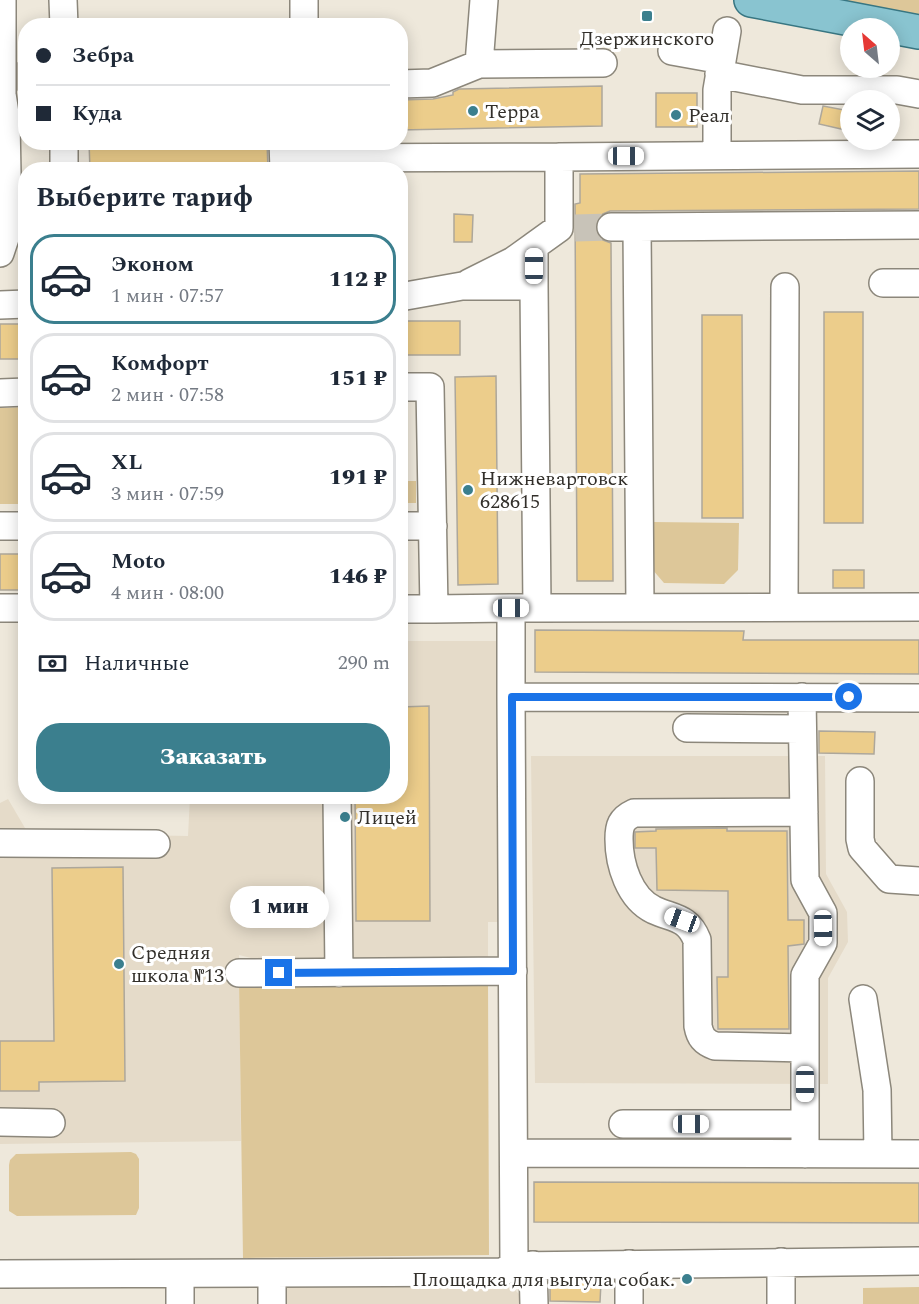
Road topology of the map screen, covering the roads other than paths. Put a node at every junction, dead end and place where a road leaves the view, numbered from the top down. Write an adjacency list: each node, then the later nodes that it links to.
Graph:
1 (2, 0): 15 (lane)
2 (63, 0): 6 (lane)
3 (304, 0): 7 (lane)
4 (484, 0): 12 (lane)
5 (751, 0): 9 (main road)
6 (64, 18)
7 (304, 18)
8 (727, 31): 13 (lane)
9 (919, 32)
10 (672, 51): 13 (lane)
11 (603, 63): 12 (lane)
12 (479, 64): 14 (lane)
13 (720, 67): 16 (lane); 18 (lane)
14 (408, 84)
15 (1, 94): 25 (lane)
16 (919, 94)
17 (919, 154): 18 (lane)
18 (717, 155): 19 (lane)
19 (559, 157): 20 (lane); 24 (lane)
20 (300, 160)
21 (919, 225): 23 (lane)
22 (611, 227): 23 (lane)
23 (637, 227): 42 (lane)
24 (534, 246): 28 (lane); 29 (lane)
25 (0, 253)
26 (883, 283): 27 (lane)
27 (919, 283)
28 (462, 286): 29 (lane); 31 (lane)
29 (534, 286): 47 (lane)
30 (784, 287): 41 (lane)
31 (408, 296)
32 (0, 304): 33 (lane)
33 (18, 304)
34 (408, 387): 40 (lane)
35 (18, 392): 36 (lane)
36 (0, 393)
37 (0, 526): 38 (lane)
38 (18, 526)
39 (408, 526): 40 (lane)
40 (433, 526): 49 (lane)
41 (784, 606): 42 (lane); 43 (lane)
42 (640, 607): 47 (lane)
43 (919, 607)
44 (0, 608): 45 (lane)
45 (18, 608)
46 (511, 608): 47 (lane); 49 (lane); 50 (lane)
47 (537, 608)
48 (408, 609): 49 (lane)
49 (434, 609)
50 (512, 697): 51 (lane); 61 (lane)
51 (802, 697): 52 (lane); 54 (lane)
52 (919, 698)
53 (687, 728): 54 (lane)
54 (802, 729): 57 (lane)
55 (860, 781): 60 (lane)
56 (337, 804): 63 (lane)
57 (804, 812): 65 (lane); 65 (lane)
58 (0, 843): 59 (lane)
59 (156, 844)
60 (919, 881)
61 (513, 971): 63 (lane); 70 (lane)
62 (239, 973): 63 (lane)
63 (339, 973)
64 (863, 999): 72 (lane)
65 (805, 1048): 69 (lane)
66 (0, 1122): 67 (lane)
67 (51, 1123)
68 (623, 1124): 69 (lane)
69 (805, 1124): 71 (lane)
70 (514, 1153): 71 (lane); 77 (lane)
71 (805, 1154): 72 (lane)
72 (878, 1154): 73 (lane)
73 (919, 1154)
74 (919, 1261): 75 (lane)
75 (781, 1263): 76 (lane); 85 (lane)
76 (629, 1264): 77 (lane); 84 (lane)
77 (524, 1265): 78 (lane); 83 (lane)
78 (272, 1273): 80 (lane); 82 (lane)
79 (0, 1274): 80 (lane)
80 (180, 1274): 81 (lane)
81 (180, 1304)
82 (272, 1304)
83 (534, 1304)
84 (629, 1304)
85 (781, 1304)

